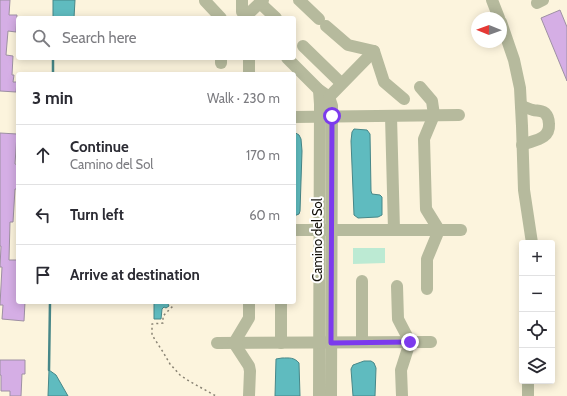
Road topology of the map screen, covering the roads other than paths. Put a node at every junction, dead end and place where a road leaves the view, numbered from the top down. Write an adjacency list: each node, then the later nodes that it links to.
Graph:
1 (205, 0): 7 (street)
2 (242, 0): 8 (street)
3 (299, 0): 13 (street)
4 (492, 0): 6 (street)
5 (262, 2): 9 (street); 10 (street)
6 (497, 12)
7 (219, 16)
8 (246, 16)
9 (248, 16)
10 (274, 16)
11 (507, 40): 21 (street)
12 (303, 46): 17 (street)
13 (374, 51): 17 (street); 20 (street)
14 (249, 60): 16 (street)
15 (289, 60): 19 (street)
16 (249, 72)
17 (341, 83): 19 (street)
18 (420, 87): 22 (street)
19 (324, 93): 24 (street, Camino del Sol)
20 (404, 99)
21 (521, 106): 27 (street); 27 (street)
22 (434, 115): 23 (street); 25 (street); 31 (street)
23 (459, 115)
24 (326, 116): 25 (street); 26 (street); 29 (street, Camino del Sol)
25 (391, 116): 30 (street)
26 (296, 117)
27 (522, 145): 33 (street)
28 (296, 230): 29 (street)
29 (326, 230): 30 (street); 45 (street, Camino del Sol)
30 (394, 230): 31 (street)
31 (439, 230): 32 (street); 36 (street)
32 (461, 230)
33 (532, 240)
34 (362, 281): 39 (street)
35 (397, 286): 40 (street)
36 (427, 289)
37 (249, 304): 43 (street)
38 (281, 304): 44 (street)
39 (362, 342): 40 (street); 45 (street)
40 (410, 342): 41 (street); 50 (street)
41 (431, 342)
42 (217, 343): 43 (street)
43 (234, 343): 44 (street); 47 (street)
44 (282, 343): 45 (street)
45 (325, 343): 48 (street, Camino del Sol); 49 (street, Camino del Sol)
46 (528, 384): 51 (street)
47 (249, 396)
48 (319, 396)
49 (331, 396)
50 (402, 396)
51 (528, 396)

